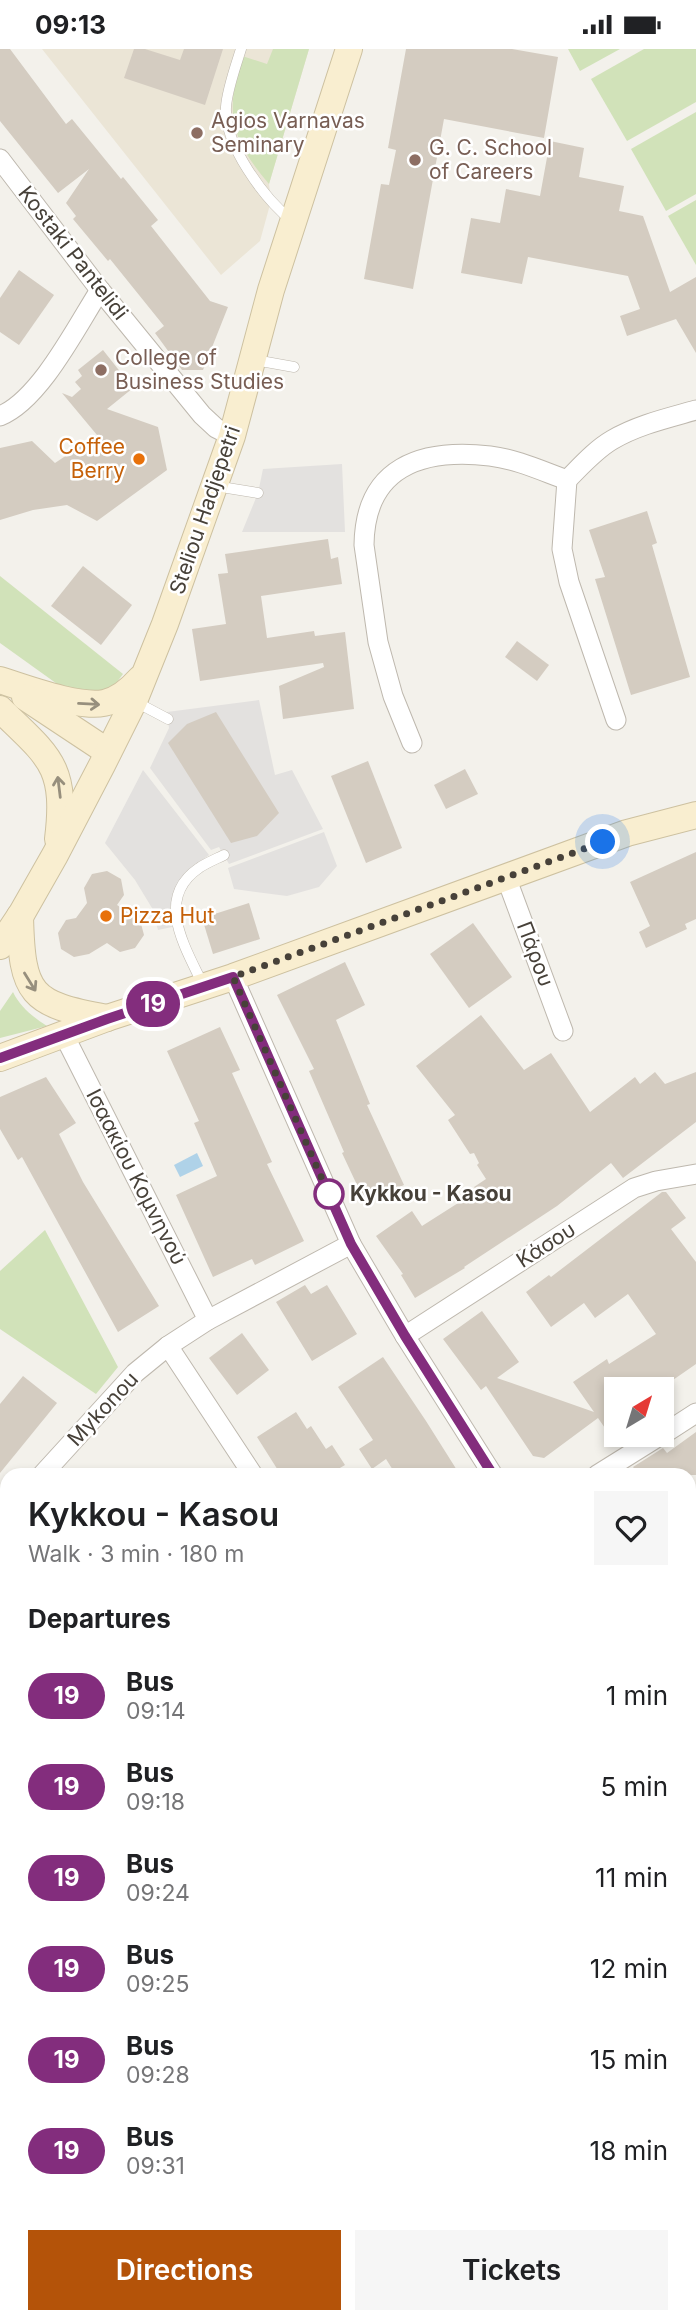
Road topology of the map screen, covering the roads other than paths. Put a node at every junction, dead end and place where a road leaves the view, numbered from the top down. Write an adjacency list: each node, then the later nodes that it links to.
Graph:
1 (241, 49): 4 (lane)
2 (349, 49): 4 (main road, Steliou Hadjepetri)
3 (0, 159): 5 (street, Kostaki Pantelidi)
4 (292, 221): 6 (main road, Steliou Hadjepetri)
5 (100, 290): 9 (street); 10 (street, Kostaki Pantelidi)
6 (254, 360): 7 (lane); 10 (main road, Steliou Hadjepetri)
7 (295, 367)
8 (696, 410): 11 (street)
9 (0, 416)
10 (232, 436): 12 (main road, Steliou Hadjepetri)
11 (566, 480): 19 (street); 20 (street)
12 (214, 486): 13 (lane); 14 (main road, Steliou Hadjepetri)
13 (258, 493)
14 (148, 667): 15 (main road, one-way to 14); 16 (main road, Steliou Hadjepetri)
15 (0, 680): 21 (main road)
16 (134, 701): 18 (lane); 21 (main road, Steliou Hadjepetri)
17 (0, 708): 21 (main road); 23 (main road, one-way to 17)
18 (168, 719)
19 (616, 720)
20 (412, 743)
21 (105, 758): 23 (main road, Steliou Hadjepetri)
22 (696, 814): 25 (main road)
23 (55, 855): 26 (main road, Steliou Hadjepetri)
24 (224, 855): 29 (lane)
25 (506, 877): 28 (main road); 31 (street, Πάρου)
26 (20, 916): 27 (main road, Steliou Hadjepetri); 30 (main road, one-way to 30)
27 (0, 946)
28 (233, 977): 29 (main road); 35 (street)
29 (204, 987): 30 (main road)
30 (107, 1019): 32 (main road)
31 (564, 1031)
32 (64, 1035): 33 (main road); 36 (street, Ισαακίου Κομνηνού)
33 (0, 1058)
34 (696, 1174): 37 (street, Κάσου)
35 (351, 1244): 36 (street); 37 (street)
36 (208, 1320): 38 (street)
37 (405, 1336): 44 (street)
38 (168, 1346): 42 (street, Mykonou); 43 (street)
39 (696, 1413): 40 (street)
40 (674, 1427)
41 (642, 1447): 45 (street)
42 (48, 1468)
43 (248, 1468)
44 (489, 1468)
45 (608, 1468)

